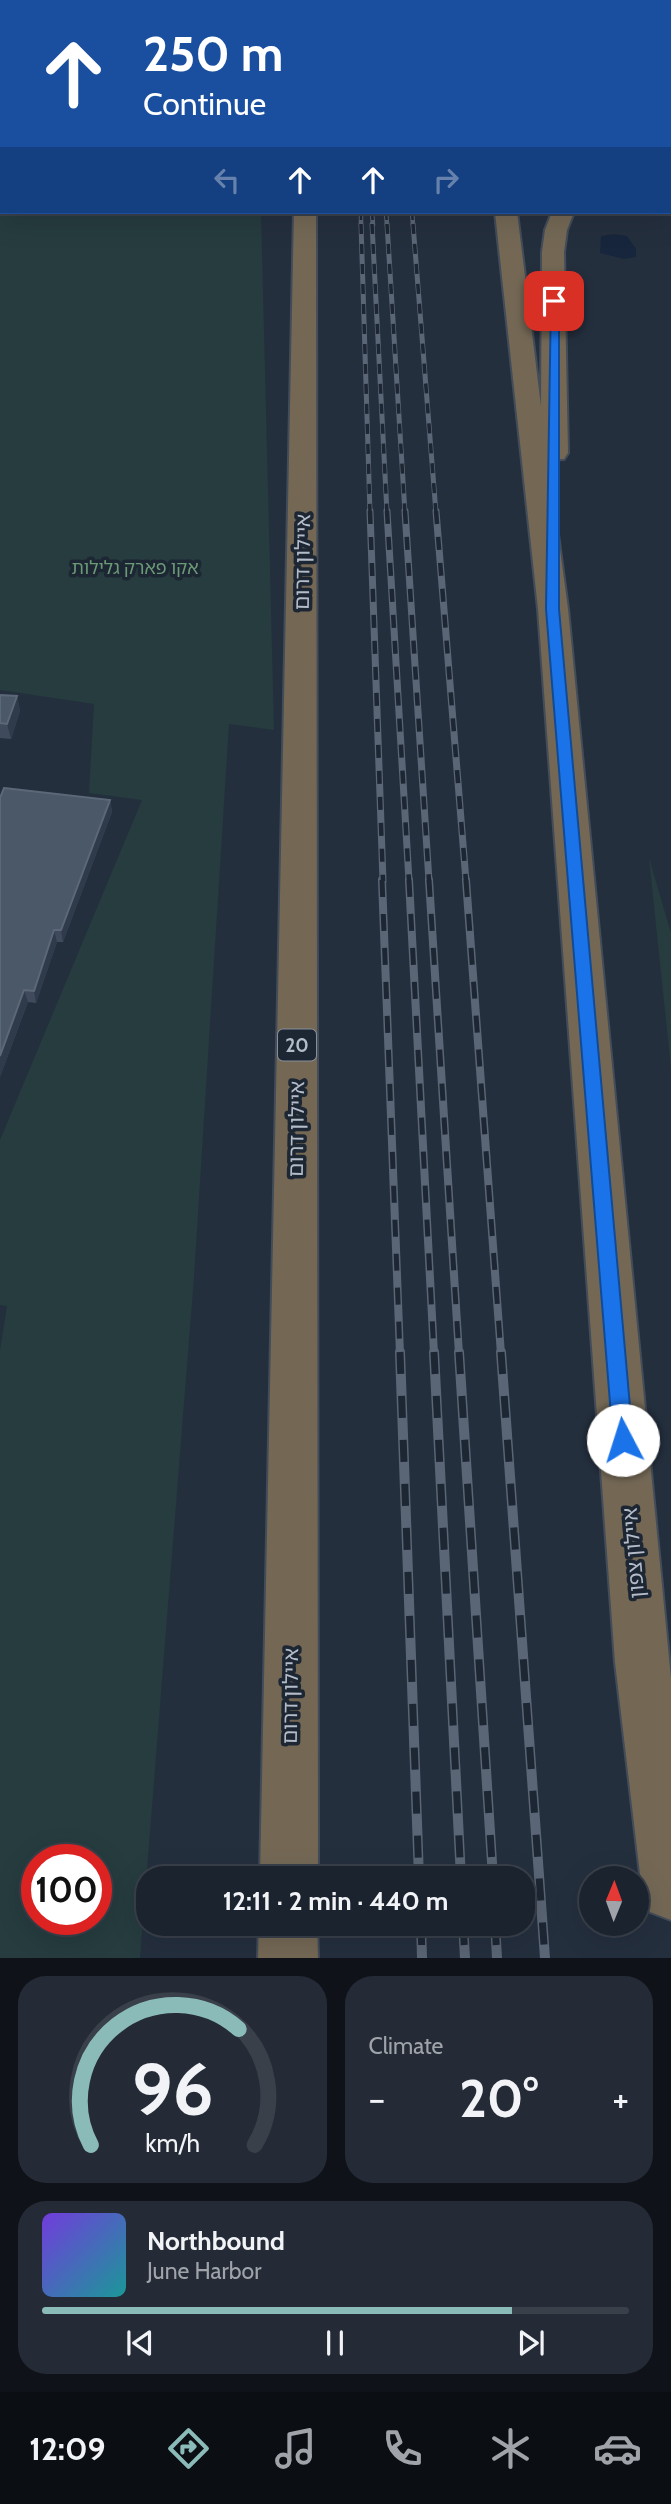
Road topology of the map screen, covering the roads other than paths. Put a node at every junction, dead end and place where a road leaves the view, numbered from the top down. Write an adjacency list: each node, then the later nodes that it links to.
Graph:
1 (305, 214): 5 (highway, איילון דרום / 20)
2 (506, 214): 4 (highway, איילון צפון)
3 (562, 214): 4 (highway)
4 (553, 609): 6 (highway, איילון צפון)
5 (289, 1866)
6 (671, 1891)
7 (288, 1936): 8 (highway)
8 (288, 1958)

